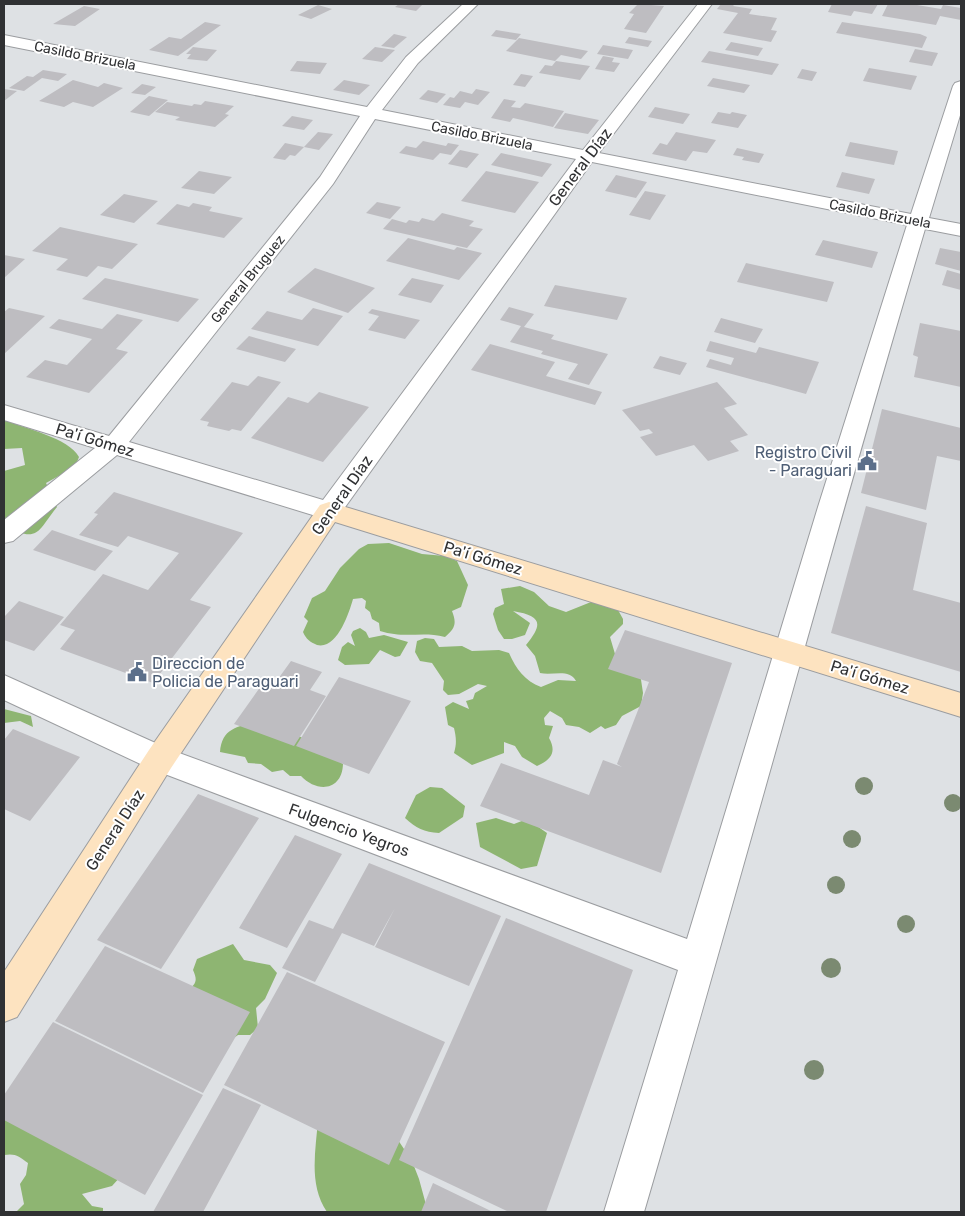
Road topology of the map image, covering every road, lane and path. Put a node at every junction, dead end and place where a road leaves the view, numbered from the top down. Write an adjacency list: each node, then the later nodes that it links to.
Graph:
1 (471, 4): 5 (street, General Bruguez)
2 (705, 4): 6 (street, General Díaz)
3 (4, 40): 5 (street, Casildo Brizuela)
4 (961, 86): 7 (street)
5 (370, 114): 6 (street, Casildo Brizuela); 10 (street, General Bruguez)
6 (587, 156): 7 (street, Casildo Brizuela); 11 (street, General Díaz)
7 (917, 221): 8 (street, Casildo Brizuela); 13 (street)
8 (961, 230)
9 (4, 412): 10 (street, Pa'í Gómez)
10 (114, 445): 11 (street, Pa'í Gómez); 12 (street, General Bruguez)
11 (329, 511): 13 (street, Pa'í Gómez); 16 (street, General Díaz)
12 (4, 534)
13 (788, 651): 15 (street, Pa'í Gómez); 17 (street)
14 (4, 687): 16 (street, Fulgencio Yegros)
15 (961, 705)
16 (160, 759): 17 (street, Fulgencio Yegros); 18 (street, General Díaz)
17 (700, 961): 19 (street)
18 (4, 1004)
19 (624, 1212)

